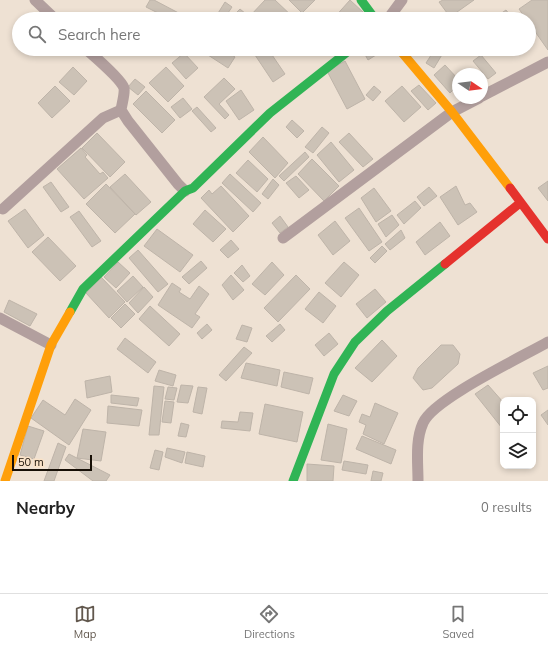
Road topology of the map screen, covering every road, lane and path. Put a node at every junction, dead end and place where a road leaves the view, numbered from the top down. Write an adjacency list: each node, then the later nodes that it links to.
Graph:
1 (35, 0): 4 (street)
2 (361, 0): 5 (street)
3 (402, 0): 6 (street)
4 (48, 12)
5 (370, 12)
6 (393, 12)
7 (94, 56): 13 (street)
8 (342, 56): 15 (street)
9 (405, 56): 14 (street)
10 (548, 62): 11 (street)
11 (488, 93)
12 (467, 104): 14 (street)
13 (121, 110): 15 (street); 17 (street)
14 (452, 112): 16 (street); 18 (street)
15 (185, 191): 22 (street)
16 (520, 203): 19 (street); 24 (street)
17 (3, 209)
18 (283, 238)
19 (548, 239)
20 (0, 318): 22 (street)
21 (548, 342): 25 (street)
22 (52, 345): 23 (street)
23 (5, 481)
24 (293, 481)
25 (418, 481)

